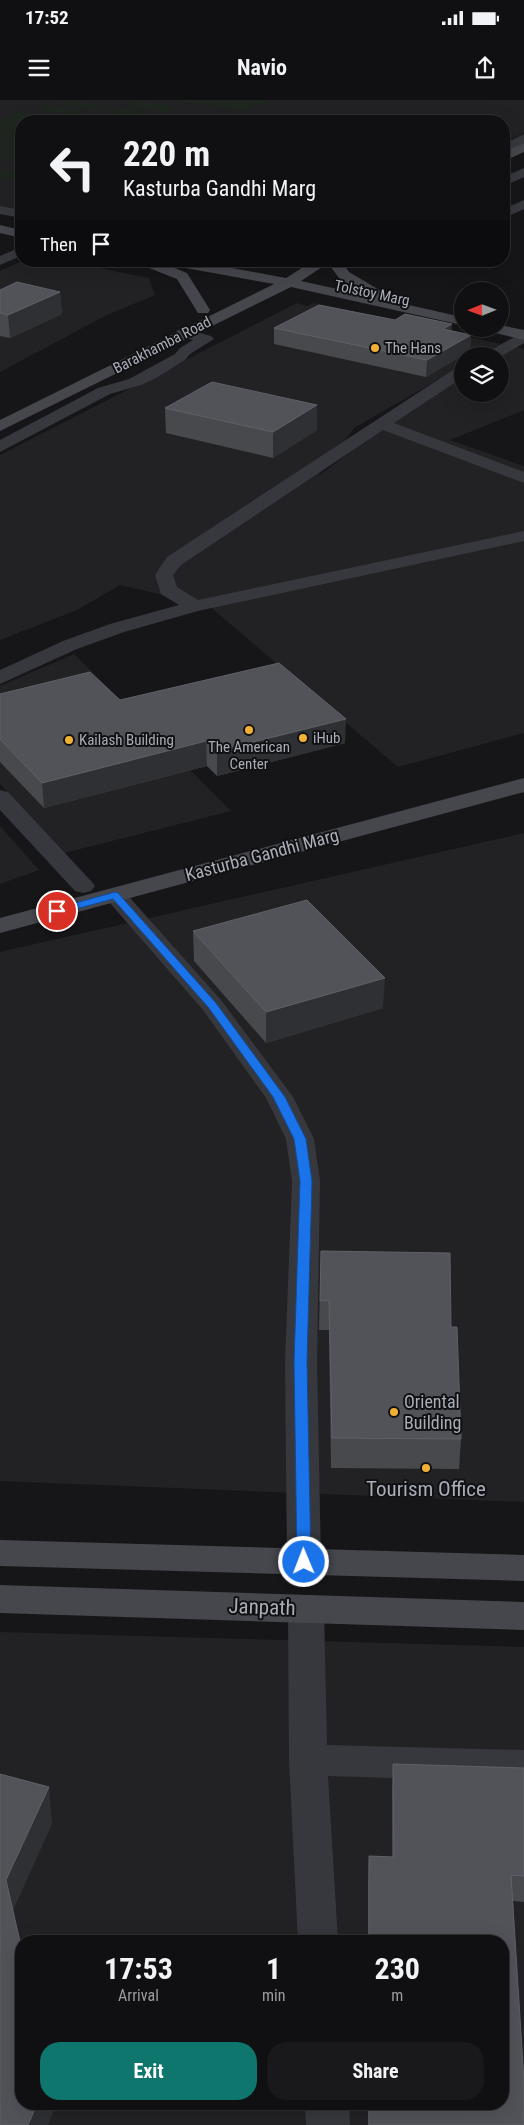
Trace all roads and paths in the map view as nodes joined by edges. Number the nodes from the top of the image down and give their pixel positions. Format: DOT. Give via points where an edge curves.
graph roads {
  1 [pos="524,138"];
  2 [pos="510,145"];
  3 [pos="524,147"];
  4 [pos="510,154"];
  5 [pos="524,163"];
  6 [pos="510,170"];
  7 [pos="524,172"];
  8 [pos="510,183"];
  9 [pos="524,204"];
  10 [pos="0,210"];
  11 [pos="510,211"];
  12 [pos="15,213"];
  13 [pos="0,221"];
  14 [pos="15,224"];
  15 [pos="0,230"];
  16 [pos="15,233"];
  17 [pos="0,239"];
  18 [pos="15,242"];
  19 [pos="15,254"];
  20 [pos="0,261"];
  21 [pos="159,267"];
  22 [pos="217,267"];
  23 [pos="244,267"];
  24 [pos="295,267"];
  25 [pos="314,267"];
  26 [pos="338,267"];
  27 [pos="282,275"];
  28 [pos="370,297"];
  29 [pos="241,305"];
  30 [pos="203,310"];
  31 [pos="454,311"];
  32 [pos="454,319"];
  33 [pos="509,323"];
  34 [pos="524,326"];
  35 [pos="509,332"];
  36 [pos="183,333"];
  37 [pos="524,336"];
  38 [pos="505,347"];
  39 [pos="454,376"];
  40 [pos="0,410"];
  41 [pos="384,425"];
  42 [pos="0,426"];
  43 [pos="0,447"];
  44 [pos="524,478"];
  45 [pos="524,536"];
  46 [pos="195,606"];
  47 [pos="0,678"];
  48 [pos="524,768"];
  49 [pos="524,785"];
  50 [pos="0,797"];
  51 [pos="83,886"];
  52 [pos="115,895"];
  53 [pos="0,908"];
  54 [pos="0,926"];
  55 [pos="0,1553"];
  56 [pos="304,1562"];
  57 [pos="524,1568"];
  58 [pos="0,1599"];
  59 [pos="306,1609"];
  60 [pos="524,1616"];
  61 [pos="308,1760"];
  62 [pos="524,1766"];
  63 [pos="318,1935"];
  64 [pos="327,2110"];
  65 [pos="328,2125"];
  1 -- 2 [label="street"];
  3 -- 4 [label="main road"];
  5 -- 6 [label="main road"];
  7 -- 8 [label="street"];
  9 -- 11 [label="street"];
  10 -- 12 [label="street"];
  13 -- 14 [label="main road"];
  15 -- 16 [label="main road"];
  17 -- 18 [label="street"];
  19 -- 20 [label="street"];
  21 -- 30 [label="main road" via="182,276"];
  22 -- 27 [label="main road"];
  23 -- 27 [label="main road"];
  24 -- 27 [label="main road, Barakhamba Road"];
  25 -- 27 [label="main road, Barakhamba Road"];
  26 -- 28 [label="main road"];
  27 -- 28 [label="main road, Tolstoy Marg"];
  27 -- 29 [label="main road, Barakhamba Road"];
  27 -- 30 [label="main road, Barakhamba Road"];
  28 -- 29 [label="main road" via="297,296"];
  28 -- 31 [label="main road, Tolstoy Marg"];
  28 -- 32 [label="main road, Tolstoy Marg"];
  29 -- 36 [label="main road, Barakhamba Road"];
  30 -- 40 [label="main road, Barakhamba Road"];
  33 -- 34 [label="main road"];
  35 -- 37 [label="main road"];
  36 -- 42 [label="main road, Barakhamba Road"];
  36 -- 43 [label="street" via="206,339 150,375 104,391"];
  37 -- 38 [label="street"];
  39 -- 41 [label="street"];
  41 -- 44 [label="street"];
  41 -- 46 [label="street" via="297,478 174,561 164,575 168,590"];
  45 -- 46 [label="street"];
  46 -- 47 [label="street" via="117,628"];
  48 -- 51 [label="main road, Kasturba Gandhi Marg"];
  49 -- 52 [label="main road, Kasturba Gandhi Marg"];
  50 -- 51 [label="street"];
  51 -- 53 [label="main road, Kasturba Gandhi Marg"];
  52 -- 54 [label="main road, Kasturba Gandhi Marg"];
  52 -- 56 [label="street" via="212,1005 279,1097 300,1139 306,1181 301,1362"];
  55 -- 56 [label="main road"];
  56 -- 57 [label="main road"];
  58 -- 59 [label="main road, Janpath"];
  59 -- 60 [label="main road, Janpath"];
  59 -- 61 [label="street"];
  61 -- 62 [label="street"];
  61 -- 63 [label="street"];
  64 -- 65 [label="street"];
}
